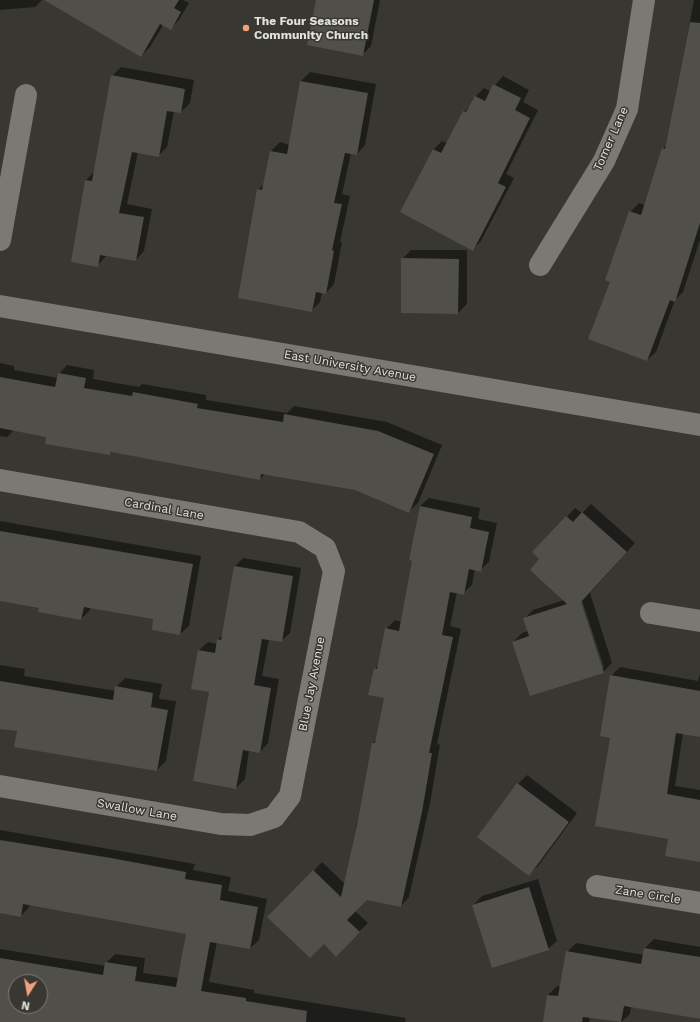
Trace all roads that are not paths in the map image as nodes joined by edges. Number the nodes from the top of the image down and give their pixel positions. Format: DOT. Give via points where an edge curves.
graph roads {
  1 [pos="644,0"];
  2 [pos="26,95"];
  3 [pos="0,240"];
  4 [pos="540,265"];
  5 [pos="0,306"];
  6 [pos="700,425"];
  7 [pos="0,480"];
  8 [pos="325,548"];
  9 [pos="651,613"];
  10 [pos="700,621"];
  11 [pos="0,786"];
  12 [pos="274,817"];
  13 [pos="597,886"];
  14 [pos="700,904"];
  1 -- 4 [label="street, Tomer Lane" via="627,109 604,161"];
  2 -- 3 [label="street"];
  5 -- 6 [label="street, East University Avenue"];
  7 -- 8 [label="street, Cardinal Lane" via="299,532"];
  8 -- 12 [label="street, Blue Jay Avenue" via="334,571 290,796"];
  9 -- 10 [label="street"];
  11 -- 12 [label="street, Swallow Lane" via="221,824 250,825"];
  13 -- 14 [label="street, Zane Circle"];
}
